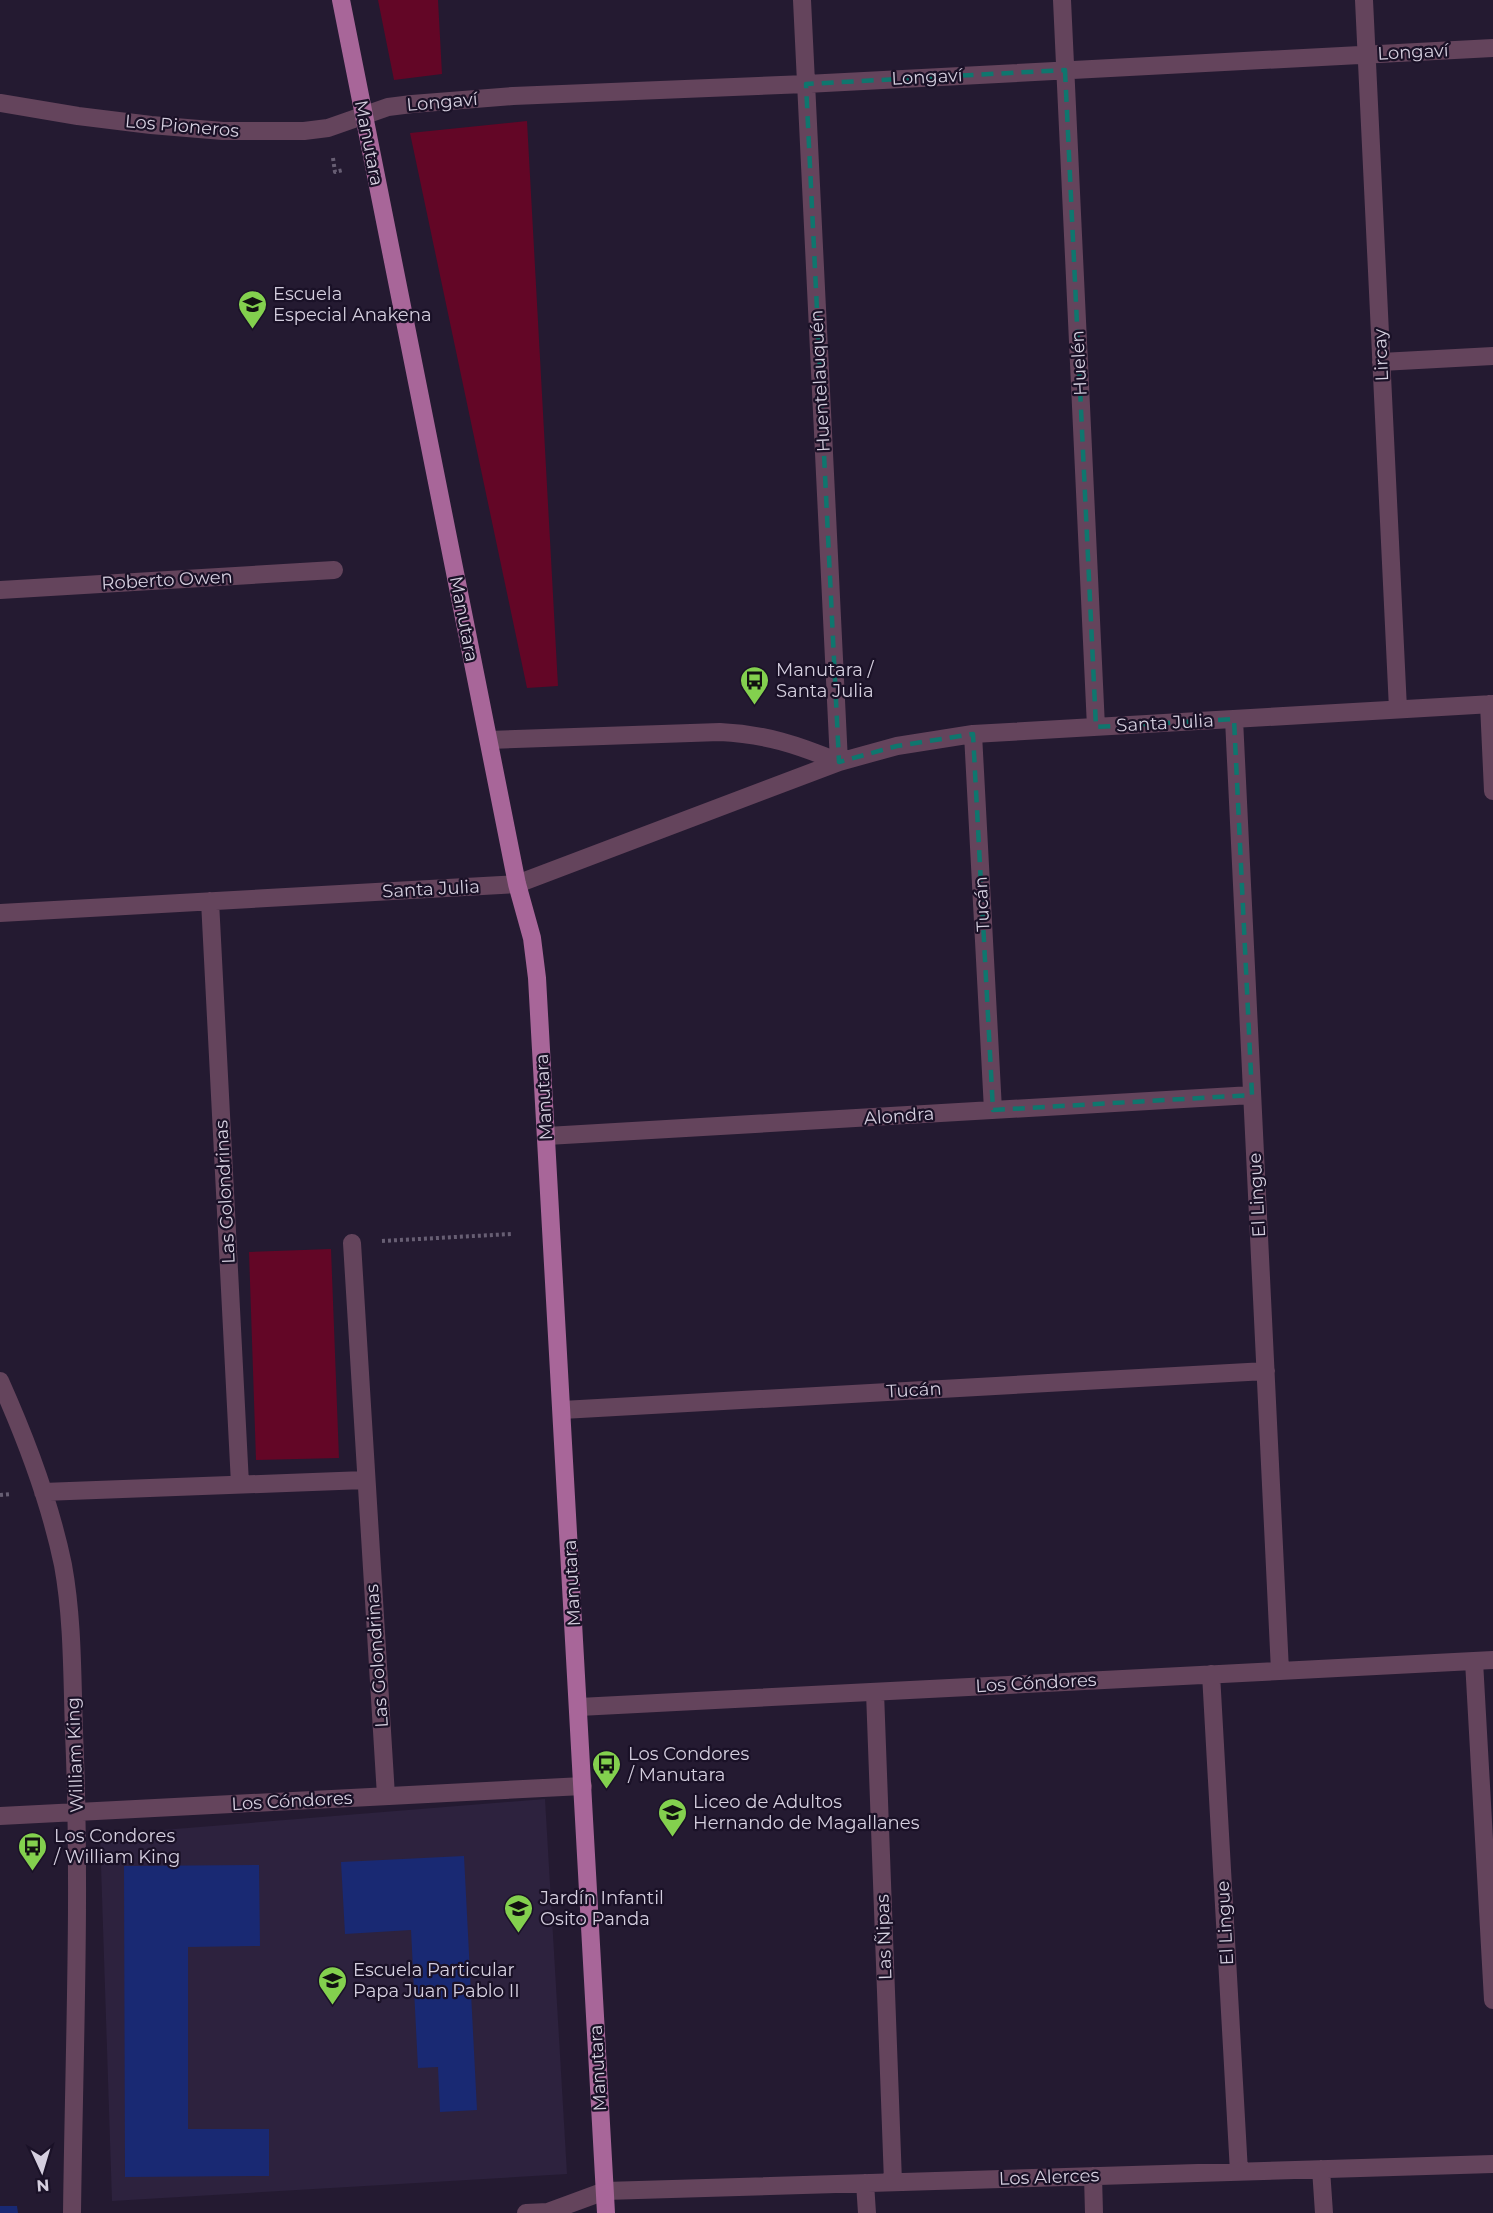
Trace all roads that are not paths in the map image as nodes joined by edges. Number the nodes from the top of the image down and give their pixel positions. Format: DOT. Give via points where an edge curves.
graph roads {
  1 [pos="341,0"];
  2 [pos="802,0"];
  3 [pos="1062,0"];
  4 [pos="1364,0"];
  5 [pos="1493,48"];
  6 [pos="1366,55"];
  7 [pos="1065,70"];
  8 [pos="806,84"];
  9 [pos="0,103"];
  10 [pos="363,115"];
  11 [pos="1493,356"];
  12 [pos="1381,362"];
  13 [pos="334,570"];
  14 [pos="0,590"];
  15 [pos="1491,704"];
  16 [pos="1398,709"];
  17 [pos="1234,719"];
  18 [pos="1096,727"];
  19 [pos="974,734"];
  20 [pos="489,740"];
  21 [pos="839,762"];
  22 [pos="1493,791"];
  23 [pos="517,884"];
  24 [pos="210,901"];
  25 [pos="0,913"];
  26 [pos="1252,1095"];
  27 [pos="993,1110"];
  28 [pos="547,1136"];
  29 [pos="352,1243"];
  30 [pos="1266,1371"];
  31 [pos="0,1381"];
  32 [pos="562,1410"];
  33 [pos="365,1480"];
  34 [pos="240,1484"];
  35 [pos="43,1492"];
  36 [pos="1493,1660"];
  37 [pos="1474,1661"];
  38 [pos="1280,1671"];
  39 [pos="1211,1674"];
  40 [pos="875,1692"];
  41 [pos="579,1707"];
  42 [pos="583,1786"];
  43 [pos="386,1796"];
  44 [pos="78,1813"];
  45 [pos="0,1816"];
  46 [pos="1493,2000"];
  47 [pos="1493,2164"];
  48 [pos="1321,2169"];
  49 [pos="1239,2172"];
  50 [pos="1093,2176"];
  51 [pos="893,2182"];
  52 [pos="865,2183"];
  53 [pos="605,2191"];
  54 [pos="72,2213"];
  55 [pos="526,2213"];
  56 [pos="606,2213"];
  57 [pos="867,2213"];
  58 [pos="1095,2213"];
  59 [pos="1324,2213"];
  1 -- 10 [label="main road, Manutara"];
  2 -- 8 [label="street, Huentelauquén"];
  3 -- 7 [label="street, Huelén"];
  4 -- 6 [label="street, Lircay"];
  5 -- 6 [label="street, Longaví"];
  6 -- 7 [label="street, Longaví"];
  6 -- 12 [label="street, Lircay"];
  7 -- 8 [label="street, Longaví"];
  7 -- 18 [label="street, Huelén"];
  8 -- 10 [label="street, Longaví" via="513,96 411,104"];
  8 -- 21 [label="street, Huentelauquén"];
  9 -- 10 [label="street, Los Pioneros" via="223,131 304,131 328,128"];
  10 -- 20 [label="main road, Manutara"];
  11 -- 12 [label="street"];
  12 -- 16 [label="street, Lircay"];
  13 -- 14 [label="street, Roberto Owen"];
  15 -- 16 [label="street, Santa Julia"];
  15 -- 22 [label="street"];
  16 -- 17 [label="street, Santa Julia"];
  17 -- 18 [label="street, Santa Julia"];
  17 -- 26 [label="street, El Lingue"];
  18 -- 19 [label="street, Santa Julia"];
  19 -- 21 [label="street, Santa Julia" via="897,746"];
  19 -- 27 [label="street, Tucán"];
  20 -- 21 [label="street" via="750,733 780,739"];
  20 -- 23 [label="main road, Manutara"];
  21 -- 23 [label="street, Santa Julia"];
  23 -- 24 [label="street, Santa Julia"];
  23 -- 28 [label="main road, Manutara" via="532,938 537,978"];
  24 -- 25 [label="street, Santa Julia"];
  24 -- 34 [label="street, Las Golondrinas"];
  26 -- 27 [label="street, Alondra"];
  26 -- 30 [label="street, El Lingue"];
  27 -- 28 [label="street, Alondra"];
  28 -- 32 [label="main road, Manutara"];
  29 -- 33 [label="street, Las Golondrinas"];
  30 -- 32 [label="street, Tucán"];
  30 -- 38 [label="street, El Lingue"];
  31 -- 35 [label="street, William King"];
  32 -- 41 [label="main road, Manutara"];
  33 -- 34 [label="street"];
  33 -- 43 [label="street, Las Golondrinas"];
  34 -- 35 [label="street"];
  35 -- 44 [label="street, William King" via="63,1566 68,1603"];
  36 -- 37 [label="street, Los Cóndores"];
  37 -- 38 [label="street, Los Cóndores"];
  37 -- 46 [label="street"];
  38 -- 39 [label="street, Los Cóndores"];
  39 -- 40 [label="street, Los Cóndores"];
  39 -- 49 [label="street, El Lingue"];
  40 -- 41 [label="street, Los Cóndores"];
  40 -- 51 [label="street, Las Ñipas"];
  41 -- 42 [label="main road, Manutara"];
  42 -- 43 [label="street, Los Cóndores"];
  42 -- 53 [label="main road, Manutara"];
  43 -- 44 [label="street, Los Cóndores"];
  44 -- 45 [label="street, Los Cóndores"];
  44 -- 54 [label="street, William King"];
  47 -- 48 [label="street, Los Alerces"];
  48 -- 49 [label="street, Los Alerces"];
  48 -- 59 [label="street"];
  49 -- 50 [label="street, Los Alerces"];
  50 -- 51 [label="street, Los Alerces"];
  50 -- 58 [label="street"];
  51 -- 52 [label="street, Los Alerces"];
  52 -- 53 [label="street, Los Alerces"];
  52 -- 57 [label="street"];
  53 -- 55 [label="street, Los Alerces" via="548,2212"];
  53 -- 56 [label="main road, Manutara"];
}
